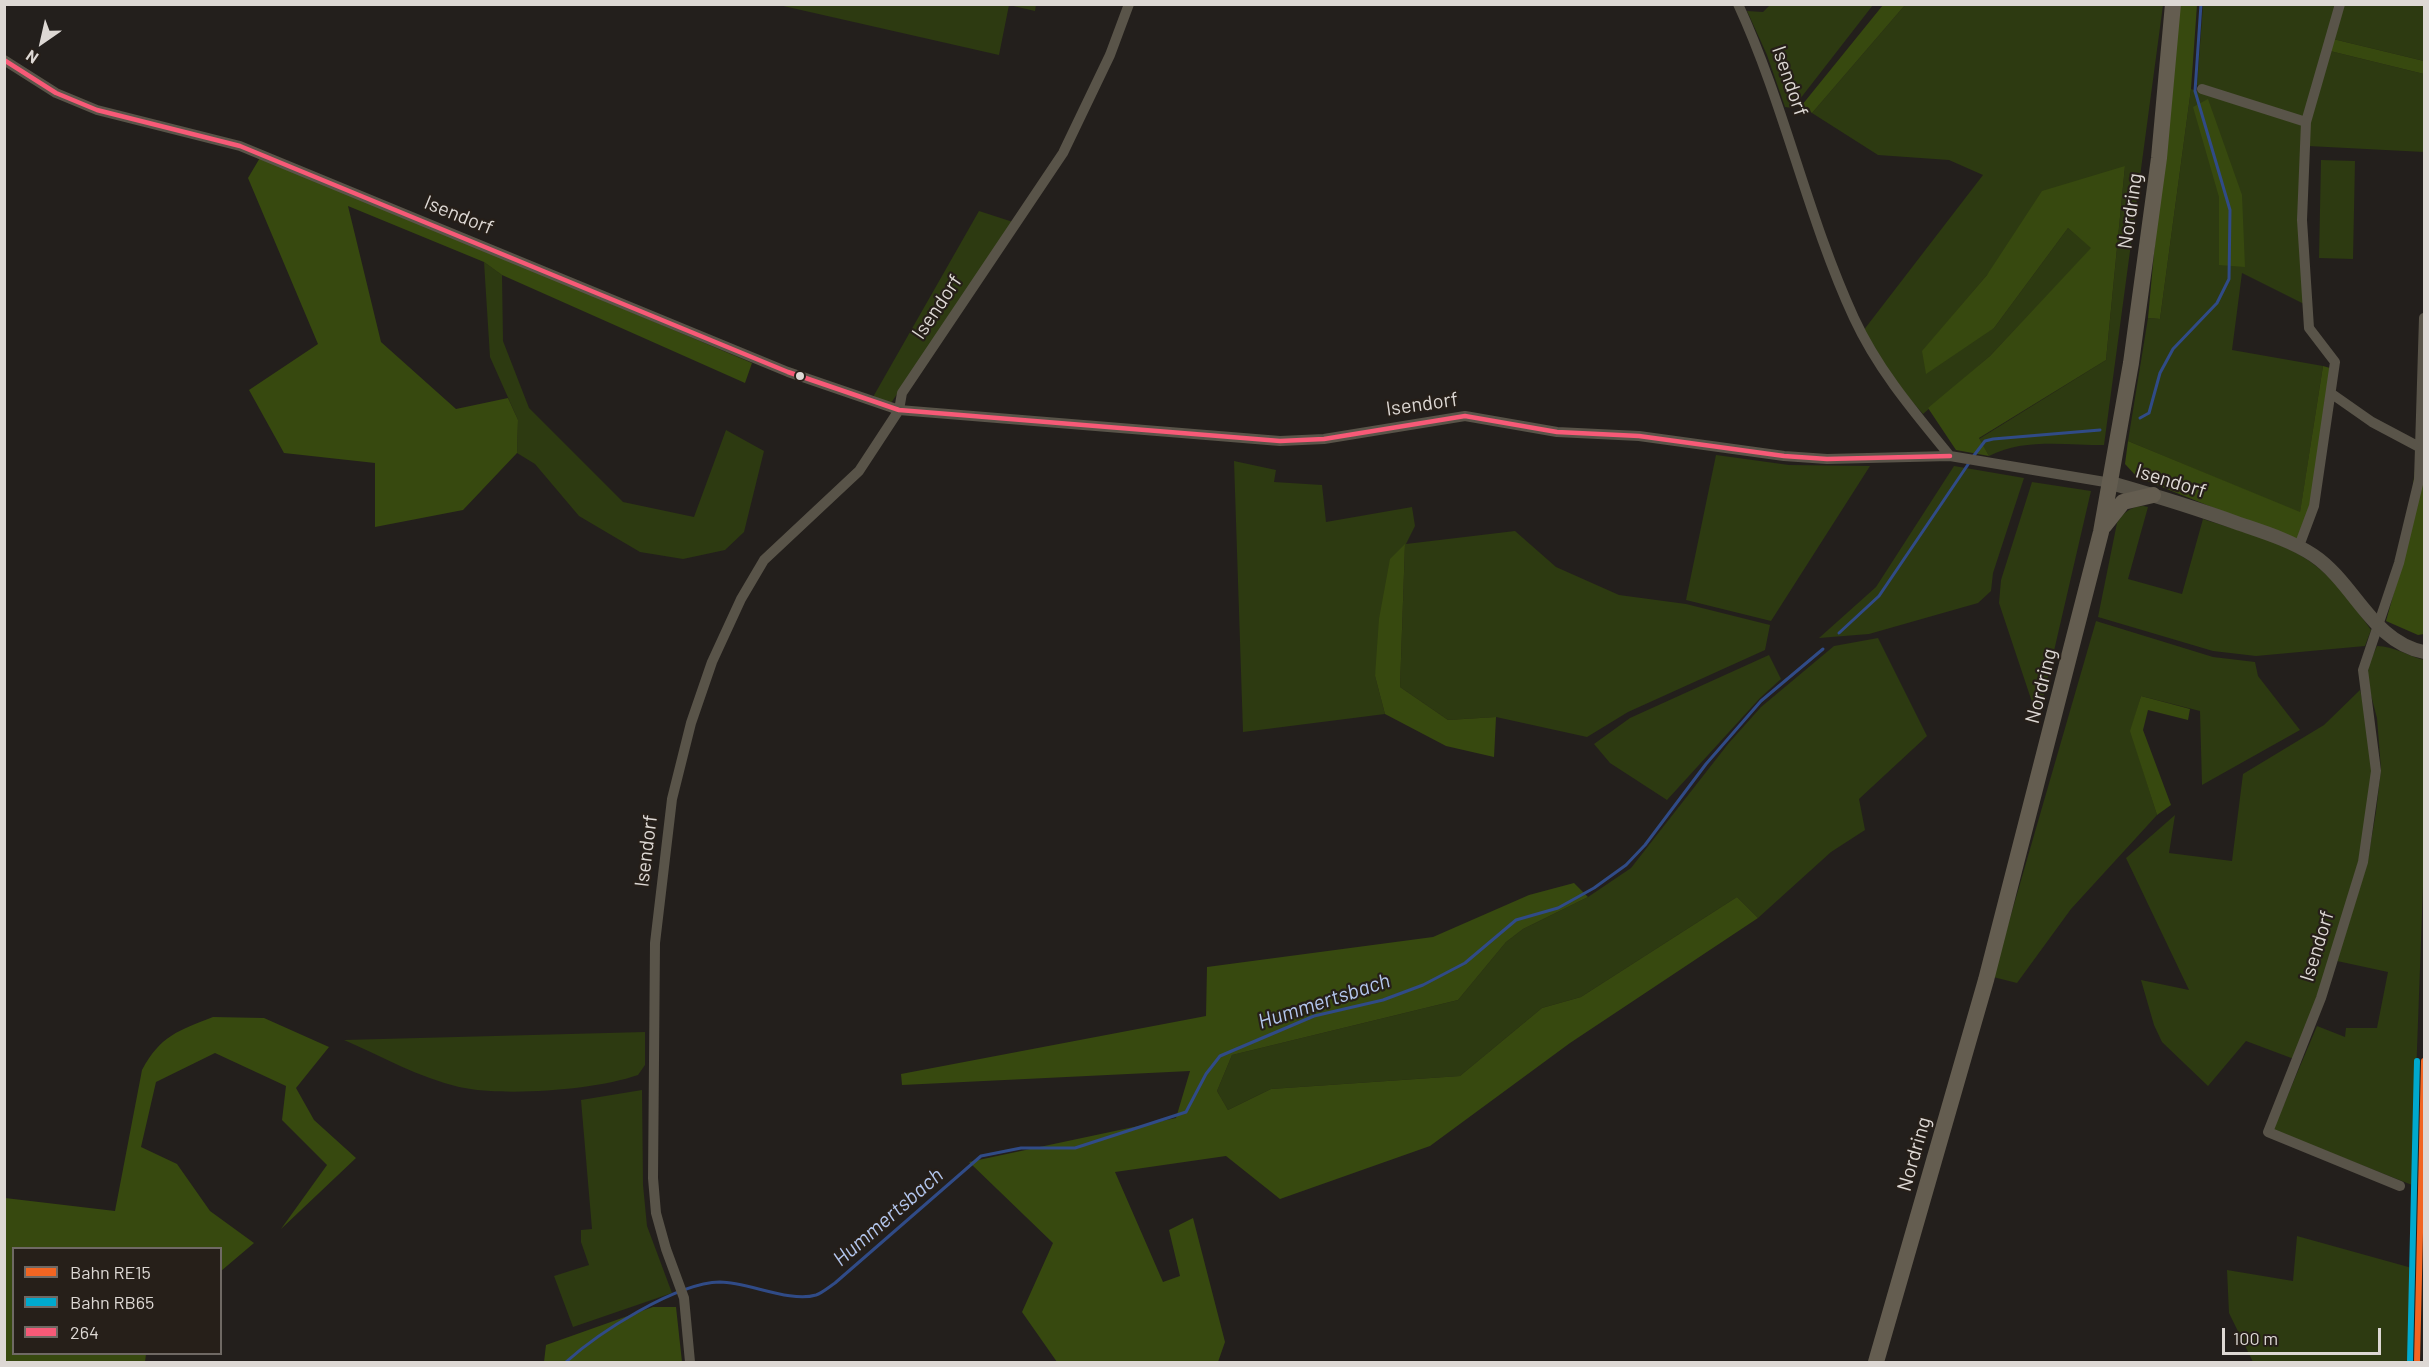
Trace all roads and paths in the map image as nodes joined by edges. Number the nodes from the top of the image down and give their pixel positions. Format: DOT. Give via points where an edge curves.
graph roads {
  1 [pos="1129,4"];
  2 [pos="1738,4"];
  3 [pos="2174,4"];
  4 [pos="2340,4"];
  5 [pos="4,60"];
  6 [pos="2202,89"];
  7 [pos="2306,122"];
  8 [pos="2424,318"];
  9 [pos="2332,394"];
  10 [pos="898,410"];
  11 [pos="2421,448"];
  12 [pos="1956,457"];
  13 [pos="2111,483"];
  14 [pos="2153,495"];
  15 [pos="2101,532"];
  16 [pos="2299,546"];
  17 [pos="2379,626"];
  18 [pos="2422,651"];
  19 [pos="2400,1186"];
  20 [pos="690,1362"];
  21 [pos="1876,1362"];
  1 -- 10 [label="street, Isendorf" via="1110,55 1063,153 902,393"];
  2 -- 12 [label="street, Isendorf" via="1761,54 1811,212 1854,319 1890,383"];
  3 -- 13 [label="main road, Nordring" via="2158,158"];
  4 -- 7 [label="street"];
  5 -- 10 [label="street, Isendorf" via="56,93 97,110 240,146 788,372"];
  6 -- 7 [label="street"];
  7 -- 9 [label="street" via="2302,220 2309,328 2335,362"];
  8 -- 11 [label="street"];
  9 -- 11 [label="street" via="2372,422"];
  9 -- 16 [label="street" via="2314,506"];
  10 -- 12 [label="street, Isendorf" via="1280,441 1324,439 1465,416 1557,432 1639,436 1784,456"];
  10 -- 20 [label="street, Isendorf" via="860,471 764,560 741,599 712,662 672,799 655,943 653,1178 656,1213 684,1298"];
  11 -- 17 [label="street" via="2419,480"];
  12 -- 13 [label="street, Isendorf"];
  13 -- 14 [label="street, Isendorf"];
  13 -- 15 [label="main road, Nordring"];
  14 -- 15 [label="main road" via="2122,502"];
  14 -- 16 [label="street, Isendorf"];
  15 -- 21 [label="main road, Nordring" via="1986,980"];
  16 -- 17 [label="street, Isendorf" via="2335,573"];
  17 -- 18 [label="street, Isendorf" via="2391,639"];
  17 -- 19 [label="street, Isendorf" via="2363,670 2376,771 2363,862 2321,998 2268,1132"];
}
